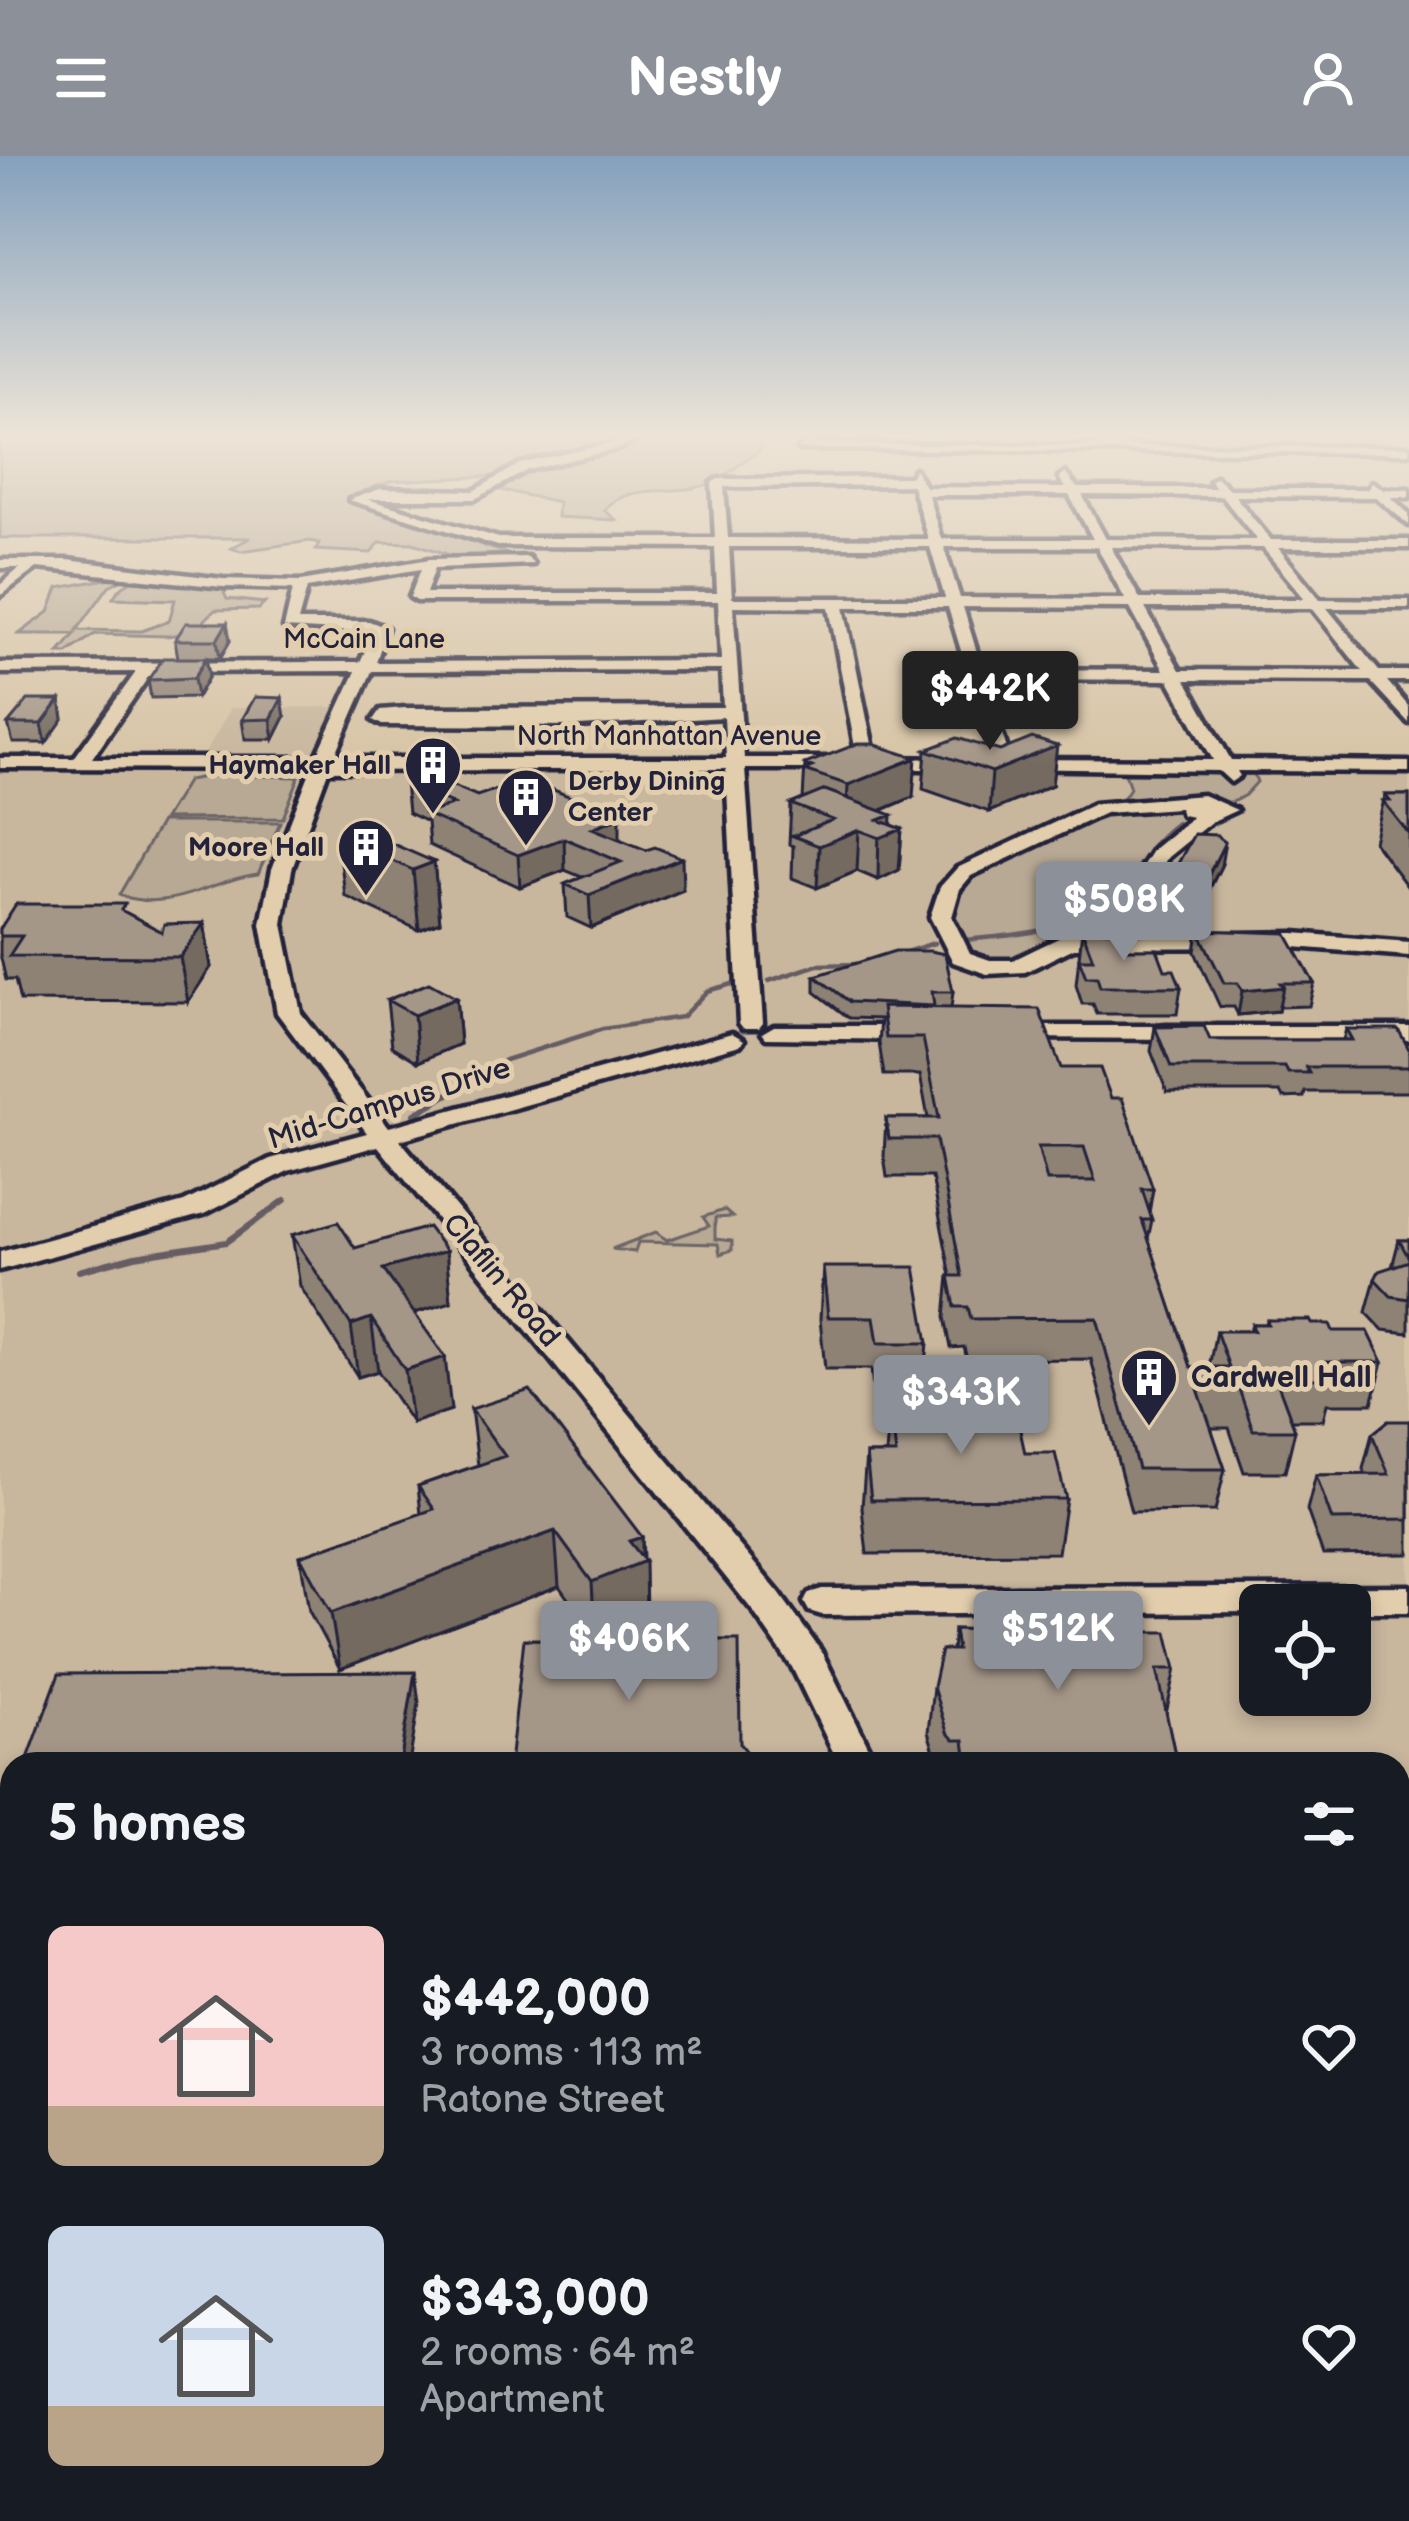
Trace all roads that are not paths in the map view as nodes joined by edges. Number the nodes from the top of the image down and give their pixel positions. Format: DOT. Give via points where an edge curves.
graph roads {
  1 [pos="632,543"];
  2 [pos="722,543"];
  3 [pos="936,543"];
  4 [pos="1101,543"];
  5 [pos="1162,543"];
  6 [pos="1267,544"];
  7 [pos="1409,544"];
  8 [pos="430,563"];
  9 [pos="0,564"];
  10 [pos="34,564"];
  11 [pos="301,586"];
  12 [pos="0,592"];
  13 [pos="836,602"];
  14 [pos="954,602"];
  15 [pos="1134,603"];
  16 [pos="726,604"];
  17 [pos="1316,604"];
  18 [pos="1409,604"];
  19 [pos="460,615"];
  20 [pos="729,665"];
  21 [pos="367,666"];
  22 [pos="148,667"];
  23 [pos="0,668"];
  24 [pos="975,674"];
  25 [pos="1174,675"];
  26 [pos="1375,676"];
  27 [pos="1409,676"];
  28 [pos="665,712"];
  29 [pos="731,712"];
  30 [pos="1409,718"];
  31 [pos="80,762"];
  32 [pos="324,762"];
  33 [pos="734,762"];
  34 [pos="0,763"];
  35 [pos="867,763"];
  36 [pos="1002,764"];
  37 [pos="1225,766"];
  38 [pos="1409,767"];
  39 [pos="1202,807"];
  40 [pos="1068,943"];
  41 [pos="1409,949"];
  42 [pos="752,1032"];
  43 [pos="943,1033"];
  44 [pos="985,1033"];
  45 [pos="1409,1033"];
  46 [pos="382,1135"];
  47 [pos="0,1261"];
  48 [pos="1409,1599"];
  49 [pos="822,1602"];
  50 [pos="852,1752"];
  1 -- 8 [label="street" via="527,561"];
  2 -- 16 [label="street"];
  3 -- 14 [label="street"];
  4 -- 15 [label="street"];
  5 -- 6 [label="street"];
  6 -- 7 [label="street"];
  6 -- 17 [label="street"];
  8 -- 11 [label="street"];
  8 -- 16 [label="street" via="417,597"];
  9 -- 10 [label="street"];
  10 -- 11 [label="street"];
  10 -- 12 [label="street"];
  11 -- 21 [label="street" via="286,623 382,632"];
  13 -- 14 [label="street"];
  13 -- 16 [label="street"];
  13 -- 35 [label="street"];
  14 -- 15 [label="street"];
  14 -- 24 [label="street"];
  15 -- 17 [label="street"];
  15 -- 25 [label="street"];
  16 -- 19 [label="street"];
  16 -- 20 [label="street"];
  17 -- 18 [label="street"];
  17 -- 26 [label="street"];
  20 -- 21 [label="street, McCain Lane"];
  20 -- 29 [label="street"];
  21 -- 22 [label="street, McCain Lane"];
  21 -- 32 [label="street, Claflin Road"];
  22 -- 23 [label="street, McCain Lane"];
  22 -- 31 [label="street"];
  24 -- 25 [label="street"];
  24 -- 36 [label="street"];
  25 -- 26 [label="street"];
  25 -- 37 [label="street"];
  26 -- 27 [label="street"];
  26 -- 30 [label="street"];
  28 -- 28 [label="street" via="393,713 382,719 579,721"];
  28 -- 29 [label="street"];
  29 -- 33 [label="street"];
  31 -- 32 [label="street, North Manhattan Avenue"];
  31 -- 34 [label="street, North Manhattan Avenue"];
  32 -- 33 [label="street, North Manhattan Avenue"];
  32 -- 46 [label="street, Claflin Road" via="282,869 272,924 289,1013"];
  33 -- 35 [label="street, North Manhattan Avenue"];
  33 -- 42 [label="street"];
  35 -- 36 [label="street, North Manhattan Avenue"];
  36 -- 37 [label="street, North Manhattan Avenue"];
  37 -- 38 [label="street, North Manhattan Avenue"];
  37 -- 39 [label="street" via="1234,782"];
  39 -- 40 [label="street" via="1160,853 1125,910"];
  39 -- 40 [label="street" via="1101,808 964,872 950,887 941,917 962,957 1017,967"];
  40 -- 41 [label="street" via="1294,940"];
  42 -- 43 [label="street, Mid-Campus Drive"];
  42 -- 46 [label="street, Mid-Campus Drive"];
  44 -- 45 [label="street"];
  46 -- 47 [label="street, Mid-Campus Drive" via="278,1165 194,1208"];
  46 -- 50 [label="street, Claflin Road" via="766,1602 808,1661"];
  48 -- 49 [label="street"];
}
